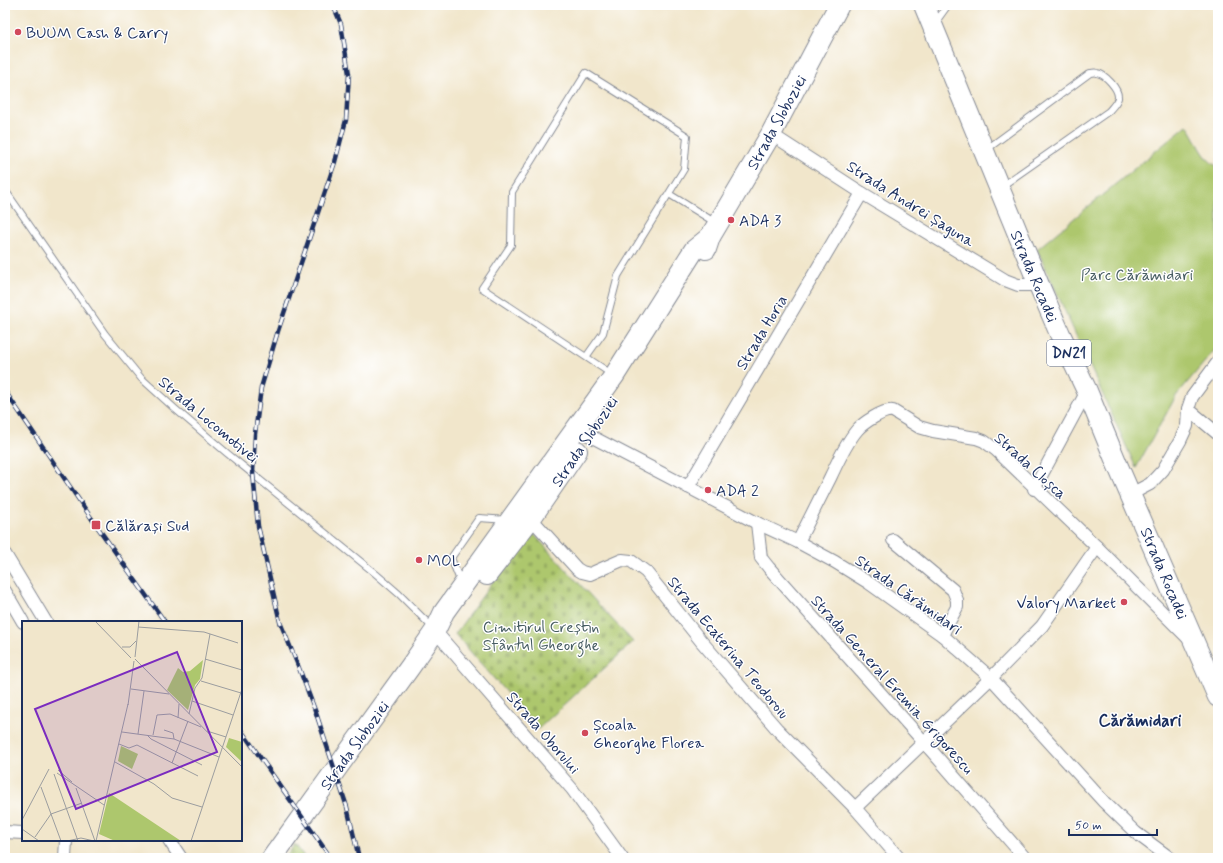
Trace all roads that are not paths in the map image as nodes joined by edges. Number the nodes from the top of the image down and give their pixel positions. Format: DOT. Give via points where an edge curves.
graph roads {
  1 [pos="839,5"];
  2 [pos="924,5"];
  3 [pos="948,5"];
  4 [pos="933,26"];
  5 [pos="771,134"];
  6 [pos="984,151"];
  7 [pos="999,188"];
  8 [pos="5,190"];
  9 [pos="862,193"];
  10 [pos="669,194"];
  11 [pos="714,230"];
  12 [pos="1039,285"];
  13 [pos="586,357"];
  14 [pos="1218,362"];
  15 [pos="614,376"];
  16 [pos="1087,391"];
  17 [pos="1188,409"];
  18 [pos="582,432"];
  19 [pos="1218,434"];
  20 [pos="688,487"];
  21 [pos="1034,489"];
  22 [pos="1131,494"];
  23 [pos="520,516"];
  24 [pos="757,523"];
  25 [pos="894,540"];
  26 [pos="798,542"];
  27 [pos="1096,547"];
  28 [pos="5,554"];
  29 [pos="463,586"];
  30 [pos="5,591"];
  31 [pos="22,621"];
  32 [pos="45,621"];
  33 [pos="436,631"];
  34 [pos="942,635"];
  35 [pos="1196,646"];
  36 [pos="1213,676"];
  37 [pos="992,678"];
  38 [pos="1218,697"];
  39 [pos="923,741"];
  40 [pos="855,808"];
  41 [pos="5,832"];
  42 [pos="22,832"];
  43 [pos="66,841"];
  44 [pos="169,841"];
  45 [pos="65,858"];
  46 [pos="181,858"];
  47 [pos="272,858"];
  48 [pos="622,858"];
  49 [pos="899,858"];
  50 [pos="1024,858"];
  51 [pos="1170,858"];
  1 -- 5 [label="main road, Strada Sloboziei"];
  2 -- 4 [label="main road, Strada Rocadei / DN21"];
  3 -- 4 [label="lane"];
  4 -- 6 [label="main road, Strada Rocadei / DN21"];
  5 -- 9 [label="street, Strada Andrei Șaguna"];
  5 -- 11 [label="main road, Strada Sloboziei"];
  6 -- 7 [label="main road, Strada Rocadei / DN21"];
  6 -- 7 [label="lane" via="1090,73 1104,76 1117,91 1118,97 1109,111"];
  7 -- 12 [label="main road, Strada Rocadei / DN21"];
  8 -- 33 [label="lane, Strada Locomotivei" via="105,334 141,378 228,454 382,579"];
  9 -- 12 [label="street, Strada Andrei Șaguna" via="1005,280 1018,285"];
  9 -- 20 [label="street, Strada Horia"];
  10 -- 11 [label="lane"];
  10 -- 13 [label="lane" via="618,276 603,333"];
  10 -- 13 [label="lane" via="684,169 687,136 586,73 512,192 511,244 482,288"];
  11 -- 15 [label="main road, Strada Sloboziei" via="694,250"];
  11 -- 18 [label="main road, Strada Sloboziei" via="704,257 650,346"];
  12 -- 16 [label="main road, Strada Rocadei / DN21"];
  13 -- 15 [label="lane"];
  14 -- 17 [label="street" via="1192,398"];
  15 -- 18 [label="main road, Strada Sloboziei"];
  16 -- 21 [label="street"];
  16 -- 22 [label="main road, Strada Rocadei / DN21"];
  17 -- 19 [label="street"];
  17 -- 22 [label="street" via="1186,426 1180,441 1163,470 1150,484"];
  18 -- 20 [label="street, Strada Cărămidari"];
  18 -- 23 [label="main road, Strada Sloboziei"];
  20 -- 24 [label="street, Strada Cărămidari"];
  21 -- 26 [label="street, Strada Cloșca" via="984,441 919,427 894,411 885,411 857,429"];
  21 -- 27 [label="street, Strada Cloșca"];
  22 -- 35 [label="main road, Strada Rocadei / DN21"];
  23 -- 29 [label="main road, Strada Sloboziei"];
  23 -- 29 [label="lane" via="479,518 451,558"];
  23 -- 33 [label="main road, Strada Sloboziei" via="454,618"];
  23 -- 40 [label="street, Strada Ecaterina Teodoroiu" via="582,572 590,574 622,560 631,561 646,572 777,729"];
  24 -- 26 [label="street, Strada Cărămidari"];
  24 -- 39 [label="street, Strada General Eremia Grigorescu" via="761,558"];
  25 -- 34 [label="street" via="953,590 957,607"];
  26 -- 34 [label="street, Strada Cărămidari" via="869,583"];
  27 -- 35 [label="street, Strada Cloșca"];
  27 -- 37 [label="street" via="1042,626"];
  28 -- 32 [label="street"];
  29 -- 33 [label="main road, Strada Sloboziei" via="444,612"];
  30 -- 31 [label="street"];
  33 -- 47 [label="main road, Strada Sloboziei"];
  33 -- 48 [label="street, Strada Oborului" via="572,789"];
  34 -- 37 [label="street, Strada Cărămidari"];
  35 -- 36 [label="main road, Strada Rocadei / DN21"];
  36 -- 38 [label="main road, Strada Rocadei / DN21"];
  37 -- 39 [label="street"];
  37 -- 51 [label="street, Strada Cărămidari" via="1104,802 1136,833"];
  39 -- 40 [label="street"];
  39 -- 50 [label="street, Strada General Eremia Grigorescu"];
  40 -- 49 [label="street, Strada Ecaterina Teodoroiu"];
  41 -- 42 [label="street"];
  43 -- 45 [label="street"];
  44 -- 46 [label="street"];
}
